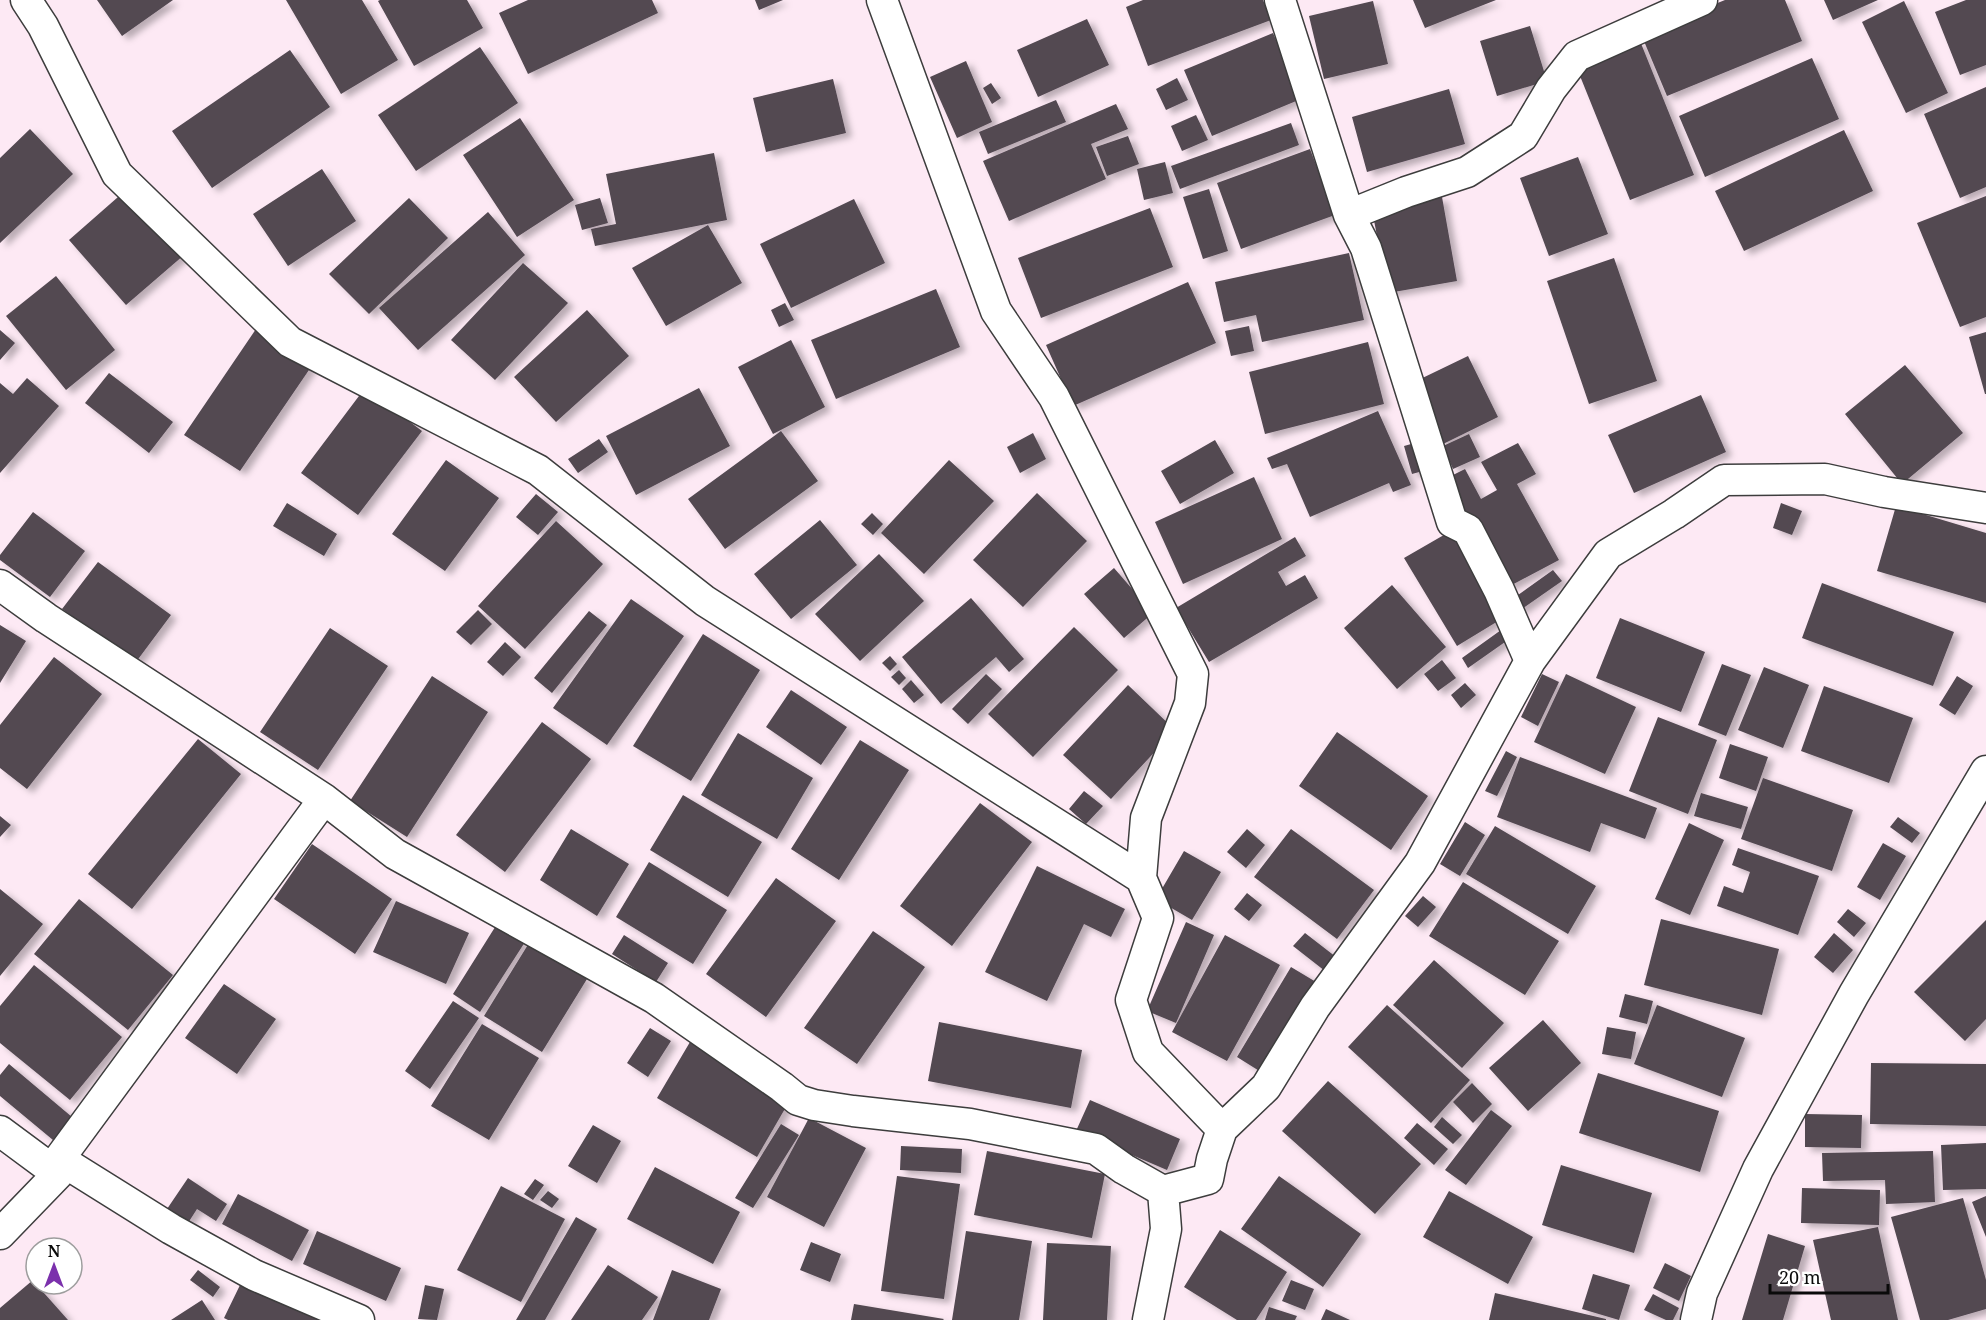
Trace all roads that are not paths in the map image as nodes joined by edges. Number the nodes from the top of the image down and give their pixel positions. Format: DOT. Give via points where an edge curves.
graph roads {
  1 [pos="26,0"];
  2 [pos="882,0"];
  3 [pos="1280,0"];
  4 [pos="1702,0"];
  5 [pos="1349,216"];
  6 [pos="1986,508"];
  7 [pos="0,585"];
  8 [pos="1530,661"];
  9 [pos="1986,771"];
  10 [pos="324,799"];
  11 [pos="1141,878"];
  12 [pos="1222,1129"];
  13 [pos="0,1131"];
  14 [pos="58,1166"];
  15 [pos="1208,1179"];
  16 [pos="1163,1191"];
  17 [pos="1166,1229"];
  18 [pos="0,1234"];
  19 [pos="359,1320"];
  20 [pos="1148,1320"];
  21 [pos="1696,1320"];
  1 -- 11 [label="street" via="43,26 117,174 290,342 538,470 705,601"];
  2 -- 11 [label="street" via="996,311 1054,397 1194,674 1190,703 1146,818"];
  3 -- 5 [label="street"];
  4 -- 5 [label="street" via="1578,56 1551,89 1523,136 1467,172"];
  5 -- 8 [label="street" via="1366,248 1452,522 1468,530"];
  6 -- 8 [label="street" via="1825,478 1724,480 1608,554"];
  7 -- 10 [label="street"];
  8 -- 12 [label="street" via="1420,863 1315,1007 1266,1087"];
  9 -- 21 [label="street" via="1854,994 1758,1169 1702,1293"];
  10 -- 14 [label="street"];
  10 -- 16 [label="street" via="395,854 654,998 798,1100 970,1125 1096,1149"];
  11 -- 12 [label="street" via="1158,918 1131,1000 1148,1052"];
  12 -- 15 [label="street"];
  13 -- 14 [label="street"];
  14 -- 18 [label="street"];
  14 -- 19 [label="street" via="254,1275"];
  15 -- 16 [label="street"];
  15 -- 17 [label="street"];
  16 -- 17 [label="street"];
  17 -- 20 [label="street"];
}
